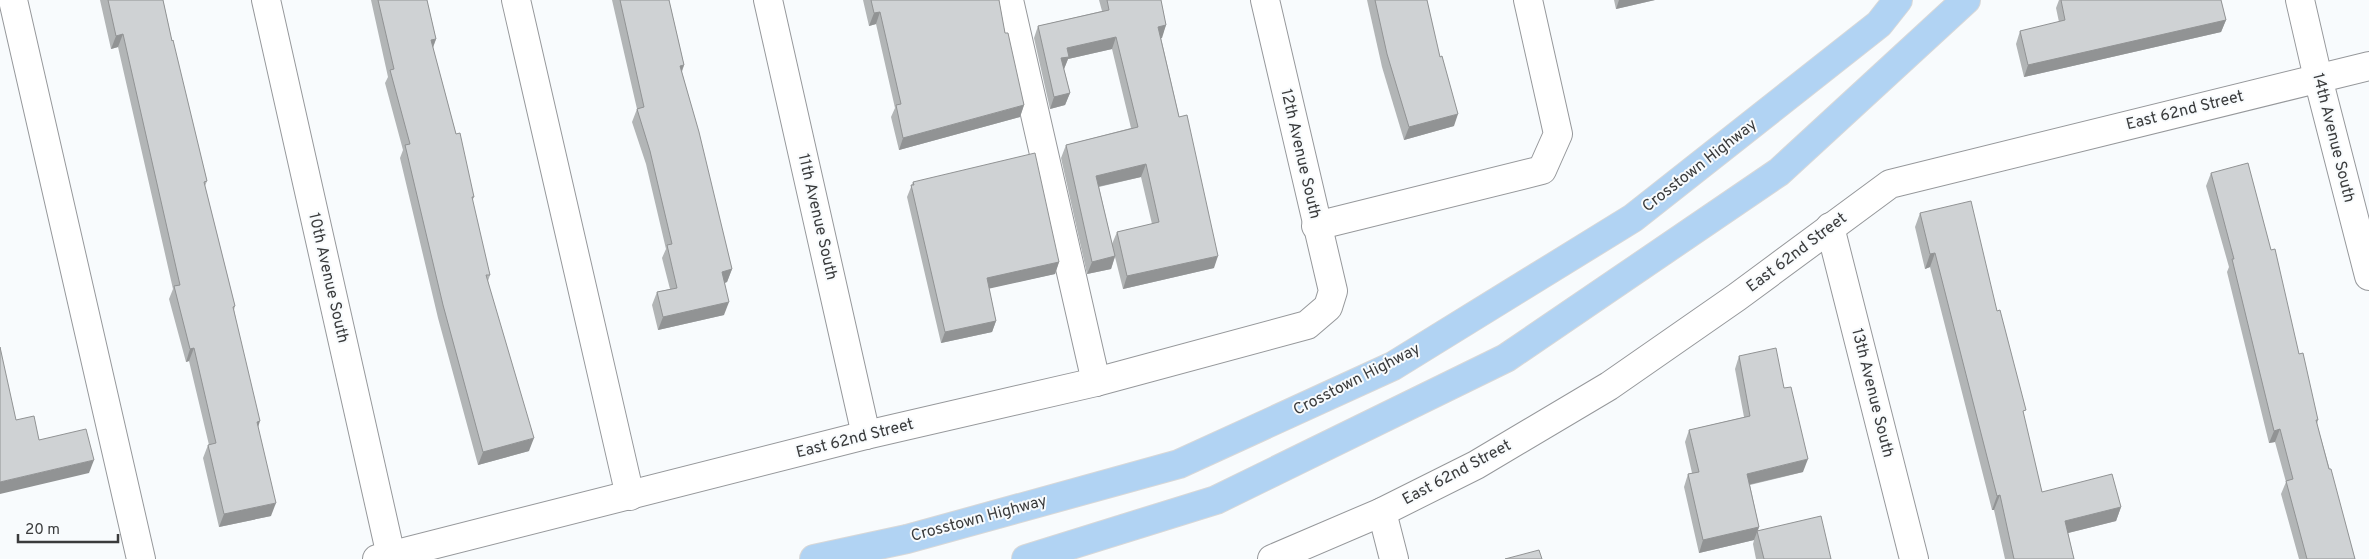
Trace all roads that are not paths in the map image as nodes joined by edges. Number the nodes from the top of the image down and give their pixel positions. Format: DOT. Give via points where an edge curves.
graph roads {
  1 [pos="13,0"];
  2 [pos="266,0"];
  3 [pos="516,0"];
  4 [pos="768,0"];
  5 [pos="1009,0"];
  6 [pos="1265,0"];
  7 [pos="1528,0"];
  8 [pos="1898,0"];
  9 [pos="1966,0"];
  10 [pos="2300,0"];
  11 [pos="2369,66"];
  12 [pos="2318,78"];
  13 [pos="1316,226"];
  14 [pos="1830,227"];
  15 [pos="2369,276"];
  16 [pos="1328,307"];
  17 [pos="1096,382"];
  18 [pos="866,435"];
  19 [pos="630,496"];
  20 [pos="1382,512"];
  21 [pos="384,557"];
  22 [pos="141,559"];
  23 [pos="814,559"];
  24 [pos="1026,559"];
  25 [pos="1272,559"];
  26 [pos="1394,559"];
  27 [pos="1914,559"];
  1 -- 22 [label="street"];
  2 -- 21 [label="street, 10th Avenue South"];
  3 -- 19 [label="street"];
  4 -- 18 [label="street, 11th Avenue South"];
  5 -- 17 [label="street"];
  6 -- 13 [label="street, 12th Avenue South"];
  7 -- 13 [label="street" via="1558,134 1542,170"];
  8 -- 23 [label="highway, Crosstown Highway" via="1879,24 1633,218 1393,366 1179,464 907,539"];
  9 -- 24 [label="highway" via="1779,172 1506,358 1216,500"];
  10 -- 12 [label="street, 14th Avenue South"];
  11 -- 12 [label="street, East 62nd Street"];
  12 -- 14 [label="street, East 62nd Street" via="1890,184"];
  12 -- 15 [label="street, 14th Avenue South"];
  13 -- 16 [label="street, 12th Avenue South" via="1333,291"];
  14 -- 20 [label="street, East 62nd Street" via="1737,297 1609,386 1476,465"];
  14 -- 27 [label="street, 13th Avenue South"];
  16 -- 17 [label="street, East 62nd Street" via="1307,325"];
  17 -- 18 [label="street, East 62nd Street"];
  18 -- 19 [label="street, East 62nd Street"];
  19 -- 21 [label="street, East 62nd Street"];
  20 -- 25 [label="street, East 62nd Street"];
  20 -- 26 [label="street"];
}
